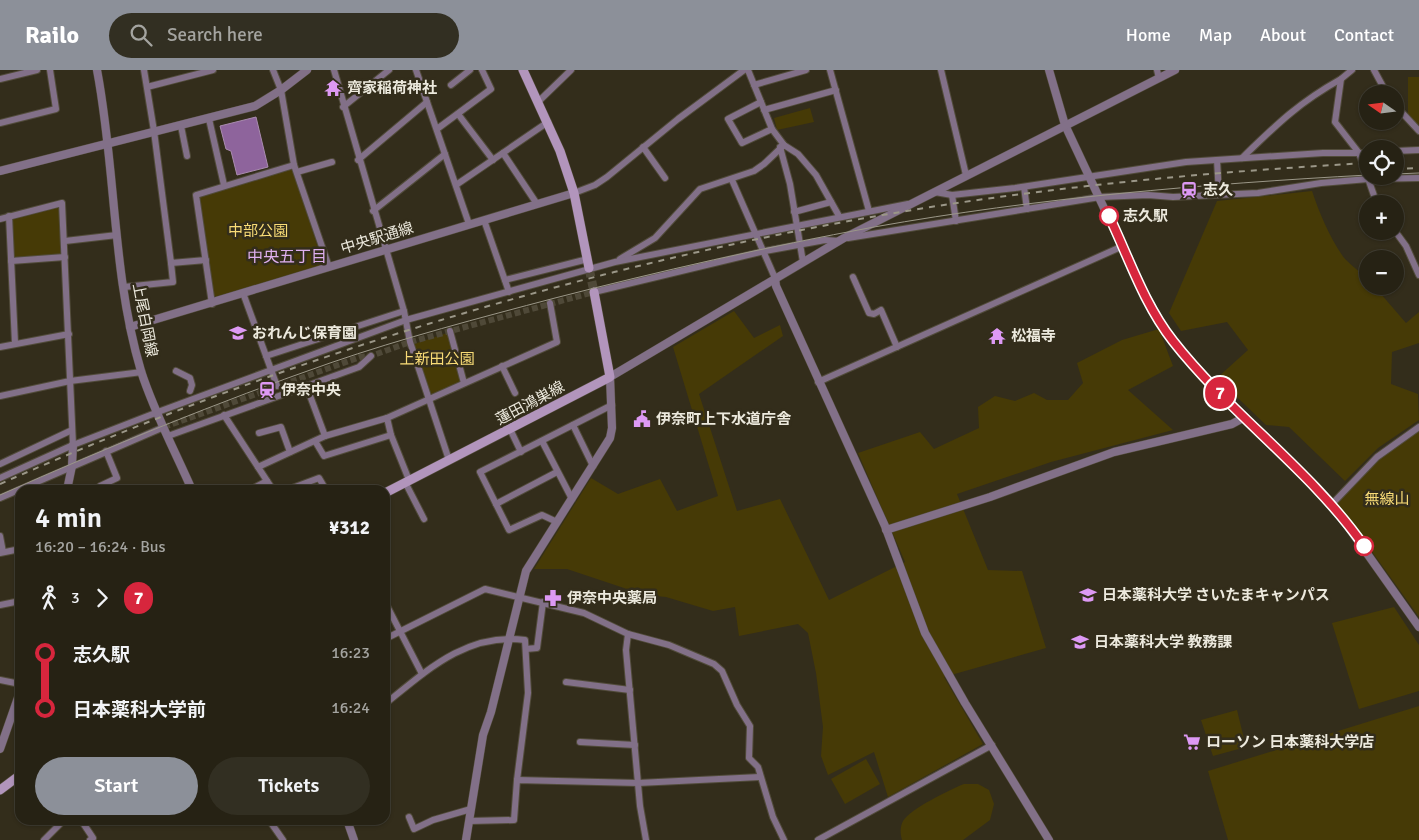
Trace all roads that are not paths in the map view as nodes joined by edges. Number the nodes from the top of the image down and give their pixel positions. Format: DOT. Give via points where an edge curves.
graph roads {
  1 [pos="37,70"];
  2 [pos="50,70"];
  3 [pos="97,70"];
  4 [pos="144,70"];
  5 [pos="213,70"];
  6 [pos="273,70"];
  7 [pos="307,70"];
  8 [pos="334,70"];
  9 [pos="389,70"];
  10 [pos="416,70"];
  11 [pos="470,70"];
  12 [pos="482,70"];
  13 [pos="524,70"];
  14 [pos="571,70"];
  15 [pos="746,70"];
  16 [pos="806,70"];
  17 [pos="830,70"];
  18 [pos="941,70"];
  19 [pos="1049,70"];
  20 [pos="1174,70"];
  21 [pos="1352,70"];
  22 [pos="1374,70"];
  23 [pos="1158,74"];
  24 [pos="0,79"];
  25 [pos="1341,79"];
  26 [pos="451,85"];
  27 [pos="754,85"];
  28 [pos="1382,85"];
  29 [pos="147,87"];
  30 [pos="281,90"];
  31 [pos="836,90"];
  32 [pos="539,101"];
  33 [pos="427,102"];
  34 [pos="761,102"];
  35 [pos="343,107"];
  36 [pos="764,110"];
  37 [pos="458,114"];
  38 [pos="1404,114"];
  39 [pos="209,118"];
  40 [pos="548,122"];
  41 [pos="0,123"];
  42 [pos="1066,125"];
  43 [pos="181,126"];
  44 [pos="772,129"];
  45 [pos="437,130"];
  46 [pos="154,131"];
  47 [pos="1419,131"];
  48 [pos="107,145"];
  49 [pos="782,147"];
  50 [pos="644,148"];
  51 [pos="1419,150"];
  52 [pos="1404,151"];
  53 [pos="503,153"];
  54 [pos="1359,153"];
  55 [pos="445,154"];
  56 [pos="187,156"];
  57 [pos="1242,158"];
  58 [pos="358,160"];
  59 [pos="493,160"];
  60 [pos="1217,160"];
  61 [pos="332,162"];
  62 [pos="294,164"];
  63 [pos="0,171"];
  64 [pos="297,172"];
  65 [pos="966,175"];
  66 [pos="1090,177"];
  67 [pos="665,178"];
  68 [pos="1404,178"];
  69 [pos="1419,178"];
  70 [pos="732,180"];
  71 [pos="1359,180"];
  72 [pos="224,185"];
  73 [pos="456,185"];
  74 [pos="1024,187"];
  75 [pos="935,192"];
  76 [pos="574,193"];
  77 [pos="952,195"];
  78 [pos="1219,195"];
  79 [pos="1100,197"];
  80 [pos="831,202"];
  81 [pos="914,202"];
  82 [pos="537,204"];
  83 [pos="1027,209"];
  84 [pos="373,211"];
  85 [pos="869,211"];
  86 [pos="794,212"];
  87 [pos="9,216"];
  88 [pos="839,216"];
  89 [pos="0,218"];
  90 [pos="484,220"];
  91 [pos="956,221"];
  92 [pos="469,224"];
  93 [pos="796,225"];
  94 [pos="756,233"];
  95 [pos="117,236"];
  96 [pos="841,240"];
  97 [pos="1401,240"];
  98 [pos="65,241"];
  99 [pos="800,244"];
  100 [pos="1123,246"];
  101 [pos="386,250"];
  102 [pos="764,251"];
  103 [pos="65,257"];
  104 [pos="11,260"];
  105 [pos="206,260"];
  106 [pos="615,262"];
  107 [pos="803,262"];
  108 [pos="1417,262"];
  109 [pos="171,263"];
  110 [pos="588,264"];
  111 [pos="329,267"];
  112 [pos="1419,275"];
  113 [pos="853,277"];
  114 [pos="775,278"];
  115 [pos="505,280"];
  116 [pos="124,288"];
  117 [pos="509,292"];
  118 [pos="594,292"];
  119 [pos="243,293"];
  120 [pos="550,303"];
  121 [pos="212,304"];
  122 [pos="404,311"];
  123 [pos="406,320"];
  124 [pos="130,327"];
  125 [pos="450,331"];
  126 [pos="69,334"];
  127 [pos="15,343"];
  128 [pos="0,347"];
  129 [pos="897,347"];
  130 [pos="266,356"];
  131 [pos="371,356"];
  132 [pos="502,366"];
  133 [pos="270,368"];
  134 [pos="176,371"];
  135 [pos="142,372"];
  136 [pos="610,377"];
  137 [pos="70,381"];
  138 [pos="818,382"];
  139 [pos="464,383"];
  140 [pos="306,385"];
  141 [pos="276,386"];
  142 [pos="190,391"];
  143 [pos="515,393"];
  144 [pos="0,396"];
  145 [pos="430,399"];
  146 [pos="612,405"];
  147 [pos="158,412"];
  148 [pos="224,415"];
  149 [pos="387,418"];
  150 [pos="1243,418"];
  151 [pos="573,425"];
  152 [pos="164,427"];
  153 [pos="1419,427"];
  154 [pos="510,429"];
  155 [pos="72,430"];
  156 [pos="259,434"];
  157 [pos="391,435"];
  158 [pos="168,436"];
  159 [pos="325,436"];
  160 [pos="316,441"];
  161 [pos="542,441"];
  162 [pos="73,445"];
  163 [pos="106,451"];
  164 [pos="290,452"];
  165 [pos="521,452"];
  166 [pos="449,460"];
  167 [pos="0,464"];
  168 [pos="72,466"];
  169 [pos="593,466"];
  170 [pos="258,467"];
  171 [pos="557,472"];
  172 [pos="0,478"];
  173 [pos="267,481"];
  174 [pos="407,481"];
  175 [pos="29,485"];
  176 [pos="68,485"];
  177 [pos="102,485"];
  178 [pos="190,485"];
  179 [pos="259,485"];
  180 [pos="270,485"];
  181 [pos="300,485"];
  182 [pos="323,485"];
  183 [pos="390,490"];
  184 [pos="15,491"];
  185 [pos="0,498"];
  186 [pos="572,499"];
  187 [pos="496,504"];
  188 [pos="1332,504"];
  189 [pos="424,519"];
  190 [pos="557,522"];
  191 [pos="886,530"];
  192 [pos="0,536"];
  193 [pos="15,550"];
  194 [pos="2,552"];
  195 [pos="519,597"];
  196 [pos="15,602"];
  197 [pos="544,602"];
  198 [pos="0,605"];
  199 [pos="390,611"];
  200 [pos="1419,627"];
  201 [pos="401,631"];
  202 [pos="628,634"];
  203 [pos="390,636"];
  204 [pos="509,638"];
  205 [pos="526,649"];
  206 [pos="422,674"];
  207 [pos="0,680"];
  208 [pos="566,682"];
  209 [pos="15,683"];
  210 [pos="630,690"];
  211 [pos="390,700"];
  212 [pos="15,706"];
  213 [pos="580,742"];
  214 [pos="635,745"];
  215 [pos="992,746"];
  216 [pos="0,749"];
  217 [pos="760,777"];
  218 [pos="15,779"];
  219 [pos="517,780"];
  220 [pos="638,782"];
  221 [pos="0,790"];
  222 [pos="471,810"];
  223 [pos="409,817"];
  224 [pos="469,821"];
  225 [pos="59,825"];
  226 [pos="84,825"];
  227 [pos="272,825"];
  228 [pos="349,825"];
  229 [pos="45,840"];
  230 [pos="90,840"];
  231 [pos="283,840"];
  232 [pos="354,840"];
  233 [pos="466,840"];
  234 [pos="646,840"];
  235 [pos="784,840"];
  236 [pos="818,840"];
  237 [pos="1049,840"];
  1 -- 24 [label="street"];
  2 -- 41 [label="street" via="56,109"];
  3 -- 48 [label="street, 上尾白岡線"];
  4 -- 29 [label="street"];
  5 -- 29 [label="street"];
  6 -- 30 [label="street"];
  7 -- 30 [label="street"];
  8 -- 35 [label="street"];
  9 -- 35 [label="street"];
  10 -- 33 [label="street"];
  11 -- 26 [label="street"];
  12 -- 37 [label="street" via="492,89"];
  13 -- 32 [label="main road"];
  14 -- 32 [label="street"];
  15 -- 27 [label="street"];
  15 -- 50 [label="street"];
  16 -- 27 [label="street"];
  17 -- 31 [label="street"];
  18 -- 65 [label="street"];
  19 -- 42 [label="street"];
  20 -- 23 [label="street"];
  21 -- 25 [label="street"];
  22 -- 28 [label="street"];
  23 -- 42 [label="street"];
  25 -- 54 [label="street" via="1334,122"];
  25 -- 57 [label="street" via="1288,113"];
  27 -- 34 [label="street"];
  29 -- 46 [label="street"];
  30 -- 39 [label="street" via="255,106"];
  30 -- 62 [label="street"];
  31 -- 36 [label="street"];
  31 -- 85 [label="street"];
  32 -- 40 [label="main road"];
  33 -- 45 [label="street"];
  33 -- 58 [label="street"];
  34 -- 36 [label="street"];
  34 -- 44 [label="street" via="728,119 742,143"];
  35 -- 58 [label="street"];
  36 -- 44 [label="street"];
  37 -- 45 [label="street"];
  37 -- 59 [label="street"];
  38 -- 47 [label="street"];
  39 -- 43 [label="street"];
  39 -- 72 [label="street"];
  40 -- 53 [label="street"];
  40 -- 76 [label="main road"];
  42 -- 65 [label="street"];
  42 -- 66 [label="street"];
  43 -- 46 [label="street"];
  43 -- 56 [label="street"];
  44 -- 49 [label="street"];
  45 -- 55 [label="street"];
  46 -- 48 [label="street"];
  46 -- 109 [label="street"];
  48 -- 63 [label="street"];
  48 -- 95 [label="street, 上尾白岡線"];
  49 -- 70 [label="street" via="754,171"];
  49 -- 80 [label="street" via="798,154"];
  49 -- 86 [label="street"];
  50 -- 67 [label="street"];
  50 -- 76 [label="street" via="595,185"];
  51 -- 52 [label="street"];
  53 -- 59 [label="street"];
  53 -- 82 [label="street"];
  54 -- 57 [label="street"];
  55 -- 73 [label="street"];
  55 -- 84 [label="street"];
  57 -- 60 [label="street"];
  58 -- 84 [label="street"];
  59 -- 73 [label="street"];
  60 -- 66 [label="street"];
  60 -- 78 [label="street"];
  61 -- 64 [label="street"];
  62 -- 64 [label="street"];
  62 -- 72 [label="street"];
  64 -- 111 [label="street"];
  65 -- 75 [label="street"];
  66 -- 74 [label="street"];
  66 -- 79 [label="street"];
  68 -- 69 [label="street"];
  70 -- 94 [label="street"];
  70 -- 106 [label="street" via="700,189 655,238"];
  71 -- 78 [label="street"];
  72 -- 105 [label="street" via="196,195"];
  73 -- 92 [label="street"];
  74 -- 77 [label="street"];
  74 -- 83 [label="street"];
  75 -- 77 [label="street"];
  75 -- 81 [label="street"];
  76 -- 82 [label="street, 中央駅通線"];
  76 -- 110 [label="main road"];
  77 -- 91 [label="street"];
  78 -- 79 [label="street"];
  79 -- 83 [label="street"];
  79 -- 100 [label="street"];
  80 -- 86 [label="street"];
  80 -- 88 [label="street"];
  81 -- 85 [label="street"];
  81 -- 96 [label="street"];
  82 -- 90 [label="street, 中央駅通線"];
  83 -- 91 [label="street"];
  84 -- 101 [label="street"];
  85 -- 88 [label="street"];
  86 -- 93 [label="street"];
  87 -- 89 [label="street"];
  87 -- 98 [label="street" via="62,203"];
  87 -- 104 [label="street"];
  88 -- 93 [label="street"];
  90 -- 92 [label="street, 中央駅通線"];
  90 -- 115 [label="street"];
  91 -- 96 [label="street"];
  92 -- 101 [label="street, 中央駅通線"];
  93 -- 94 [label="street"];
  93 -- 99 [label="street"];
  94 -- 102 [label="street"];
  94 -- 106 [label="street"];
  95 -- 98 [label="street"];
  95 -- 116 [label="street, 上尾白岡線"];
  96 -- 99 [label="street"];
  96 -- 107 [label="street"];
  97 -- 108 [label="street"];
  98 -- 103 [label="street"];
  99 -- 102 [label="street"];
  99 -- 107 [label="street"];
  100 -- 129 [label="street"];
  100 -- 150 [label="street" via="1149,303 1167,332"];
  101 -- 111 [label="street, 中央駅通線"];
  101 -- 122 [label="street"];
  102 -- 114 [label="street"];
  102 -- 118 [label="street"];
  103 -- 104 [label="street"];
  103 -- 126 [label="street"];
  104 -- 127 [label="street"];
  105 -- 109 [label="street"];
  105 -- 121 [label="street"];
  106 -- 110 [label="street"];
  107 -- 114 [label="street"];
  108 -- 112 [label="street"];
  109 -- 116 [label="street" via="173,282"];
  110 -- 115 [label="street"];
  110 -- 117 [label="street"];
  111 -- 119 [label="street, 中央駅通線"];
  113 -- 129 [label="street" via="869,313 881,310"];
  114 -- 136 [label="street"];
  114 -- 138 [label="street"];
  115 -- 117 [label="street"];
  116 -- 124 [label="street, 上尾白岡線"];
  117 -- 123 [label="street"];
  118 -- 136 [label="main road"];
  119 -- 121 [label="street, 中央駅通線"];
  119 -- 130 [label="street"];
  120 -- 132 [label="street" via="556,342"];
  121 -- 124 [label="street, 中央駅通線"];
  122 -- 123 [label="street"];
  122 -- 130 [label="street"];
  123 -- 133 [label="street"];
  123 -- 145 [label="street" via="410,342"];
  124 -- 135 [label="street, 上尾白岡線"];
  125 -- 139 [label="street"];
  126 -- 127 [label="street"];
  126 -- 137 [label="street"];
  127 -- 128 [label="street"];
  129 -- 138 [label="street"];
  130 -- 133 [label="street"];
  131 -- 140 [label="street" via="359,367"];
  132 -- 139 [label="street"];
  132 -- 143 [label="street"];
  133 -- 141 [label="street"];
  133 -- 147 [label="street"];
  134 -- 142 [label="street" via="190,378"];
  135 -- 137 [label="street"];
  135 -- 147 [label="street, 上尾白岡線"];
  136 -- 146 [label="street"];
  136 -- 154 [label="main road, 蓮田鴻巣線"];
  137 -- 144 [label="street"];
  137 -- 155 [label="street"];
  138 -- 191 [label="street"];
  139 -- 145 [label="street"];
  140 -- 148 [label="street"];
  140 -- 159 [label="street"];
  145 -- 149 [label="street"];
  145 -- 166 [label="street"];
  146 -- 151 [label="street"];
  146 -- 169 [label="street" via="610,438"];
  147 -- 152 [label="street, 上尾白岡線"];
  147 -- 162 [label="street"];
  148 -- 158 [label="street"];
  148 -- 170 [label="street"];
  149 -- 157 [label="street"];
  149 -- 159 [label="street"];
  150 -- 188 [label="street"];
  150 -- 191 [label="street" via="1232,424 1114,452"];
  151 -- 161 [label="street"];
  151 -- 169 [label="street"];
  152 -- 158 [label="street, 上尾白岡線"];
  152 -- 163 [label="street"];
  153 -- 188 [label="street" via="1377,457"];
  154 -- 165 [label="street"];
  154 -- 166 [label="main road, 蓮田鴻巣線"];
  155 -- 162 [label="street"];
  155 -- 167 [label="street"];
  156 -- 164 [label="street" via="281,427"];
  157 -- 160 [label="street" via="324,456"];
  157 -- 174 [label="street"];
  158 -- 178 [label="street, 上尾白岡線"];
  159 -- 160 [label="street"];
  160 -- 164 [label="street"];
  161 -- 165 [label="street"];
  161 -- 171 [label="street"];
  162 -- 168 [label="street"];
  162 -- 172 [label="street"];
  163 -- 168 [label="street"];
  163 -- 177 [label="street" via="117,478"];
  164 -- 170 [label="street"];
  165 -- 187 [label="street" via="480,472"];
  166 -- 174 [label="main road, 蓮田鴻巣線"];
  168 -- 175 [label="street"];
  168 -- 176 [label="street"];
  169 -- 186 [label="street"];
  170 -- 173 [label="street"];
  171 -- 186 [label="street"];
  171 -- 187 [label="street"];
  173 -- 179 [label="street"];
  173 -- 180 [label="street"];
  174 -- 183 [label="main road, 蓮田鴻巣線"];
  174 -- 189 [label="street"];
  181 -- 182 [label="street" via="319,478"];
  184 -- 185 [label="street"];
  186 -- 190 [label="street"];
  187 -- 190 [label="street" via="509,530 542,515"];
  188 -- 200 [label="street"];
  190 -- 195 [label="street" via="526,571"];
  191 -- 215 [label="street" via="925,633"];
  192 -- 194 [label="street"];
  193 -- 194 [label="street"];
  195 -- 197 [label="street"];
  195 -- 201 [label="street" via="480,590"];
  195 -- 204 [label="street"];
  196 -- 198 [label="street"];
  197 -- 202 [label="street" via="584,613"];
  197 -- 205 [label="street" via="537,648"];
  199 -- 201 [label="street"];
  201 -- 203 [label="street"];
  201 -- 206 [label="street"];
  202 -- 210 [label="street" via="626,650"];
  202 -- 217 [label="street" via="669,645 714,664 722,671 750,726 749,758 758,767"];
  204 -- 205 [label="street" via="525,640"];
  204 -- 206 [label="street" via="469,645"];
  204 -- 222 [label="street" via="492,712 483,735"];
  205 -- 219 [label="street" via="528,693"];
  206 -- 211 [label="street"];
  207 -- 209 [label="street"];
  208 -- 210 [label="street"];
  210 -- 214 [label="street"];
  212 -- 216 [label="street"];
  213 -- 214 [label="street"];
  214 -- 220 [label="street"];
  215 -- 236 [label="street"];
  215 -- 237 [label="street"];
  217 -- 220 [label="street"];
  217 -- 235 [label="street"];
  218 -- 221 [label="main road"];
  219 -- 220 [label="street"];
  219 -- 224 [label="street" via="514,820"];
  220 -- 234 [label="street"];
  222 -- 223 [label="street" via="433,820 414,829"];
  222 -- 224 [label="street"];
  224 -- 233 [label="street"];
  225 -- 229 [label="street"];
  226 -- 230 [label="street" via="93,838"];
  227 -- 231 [label="street"];
  228 -- 232 [label="street"];
}
